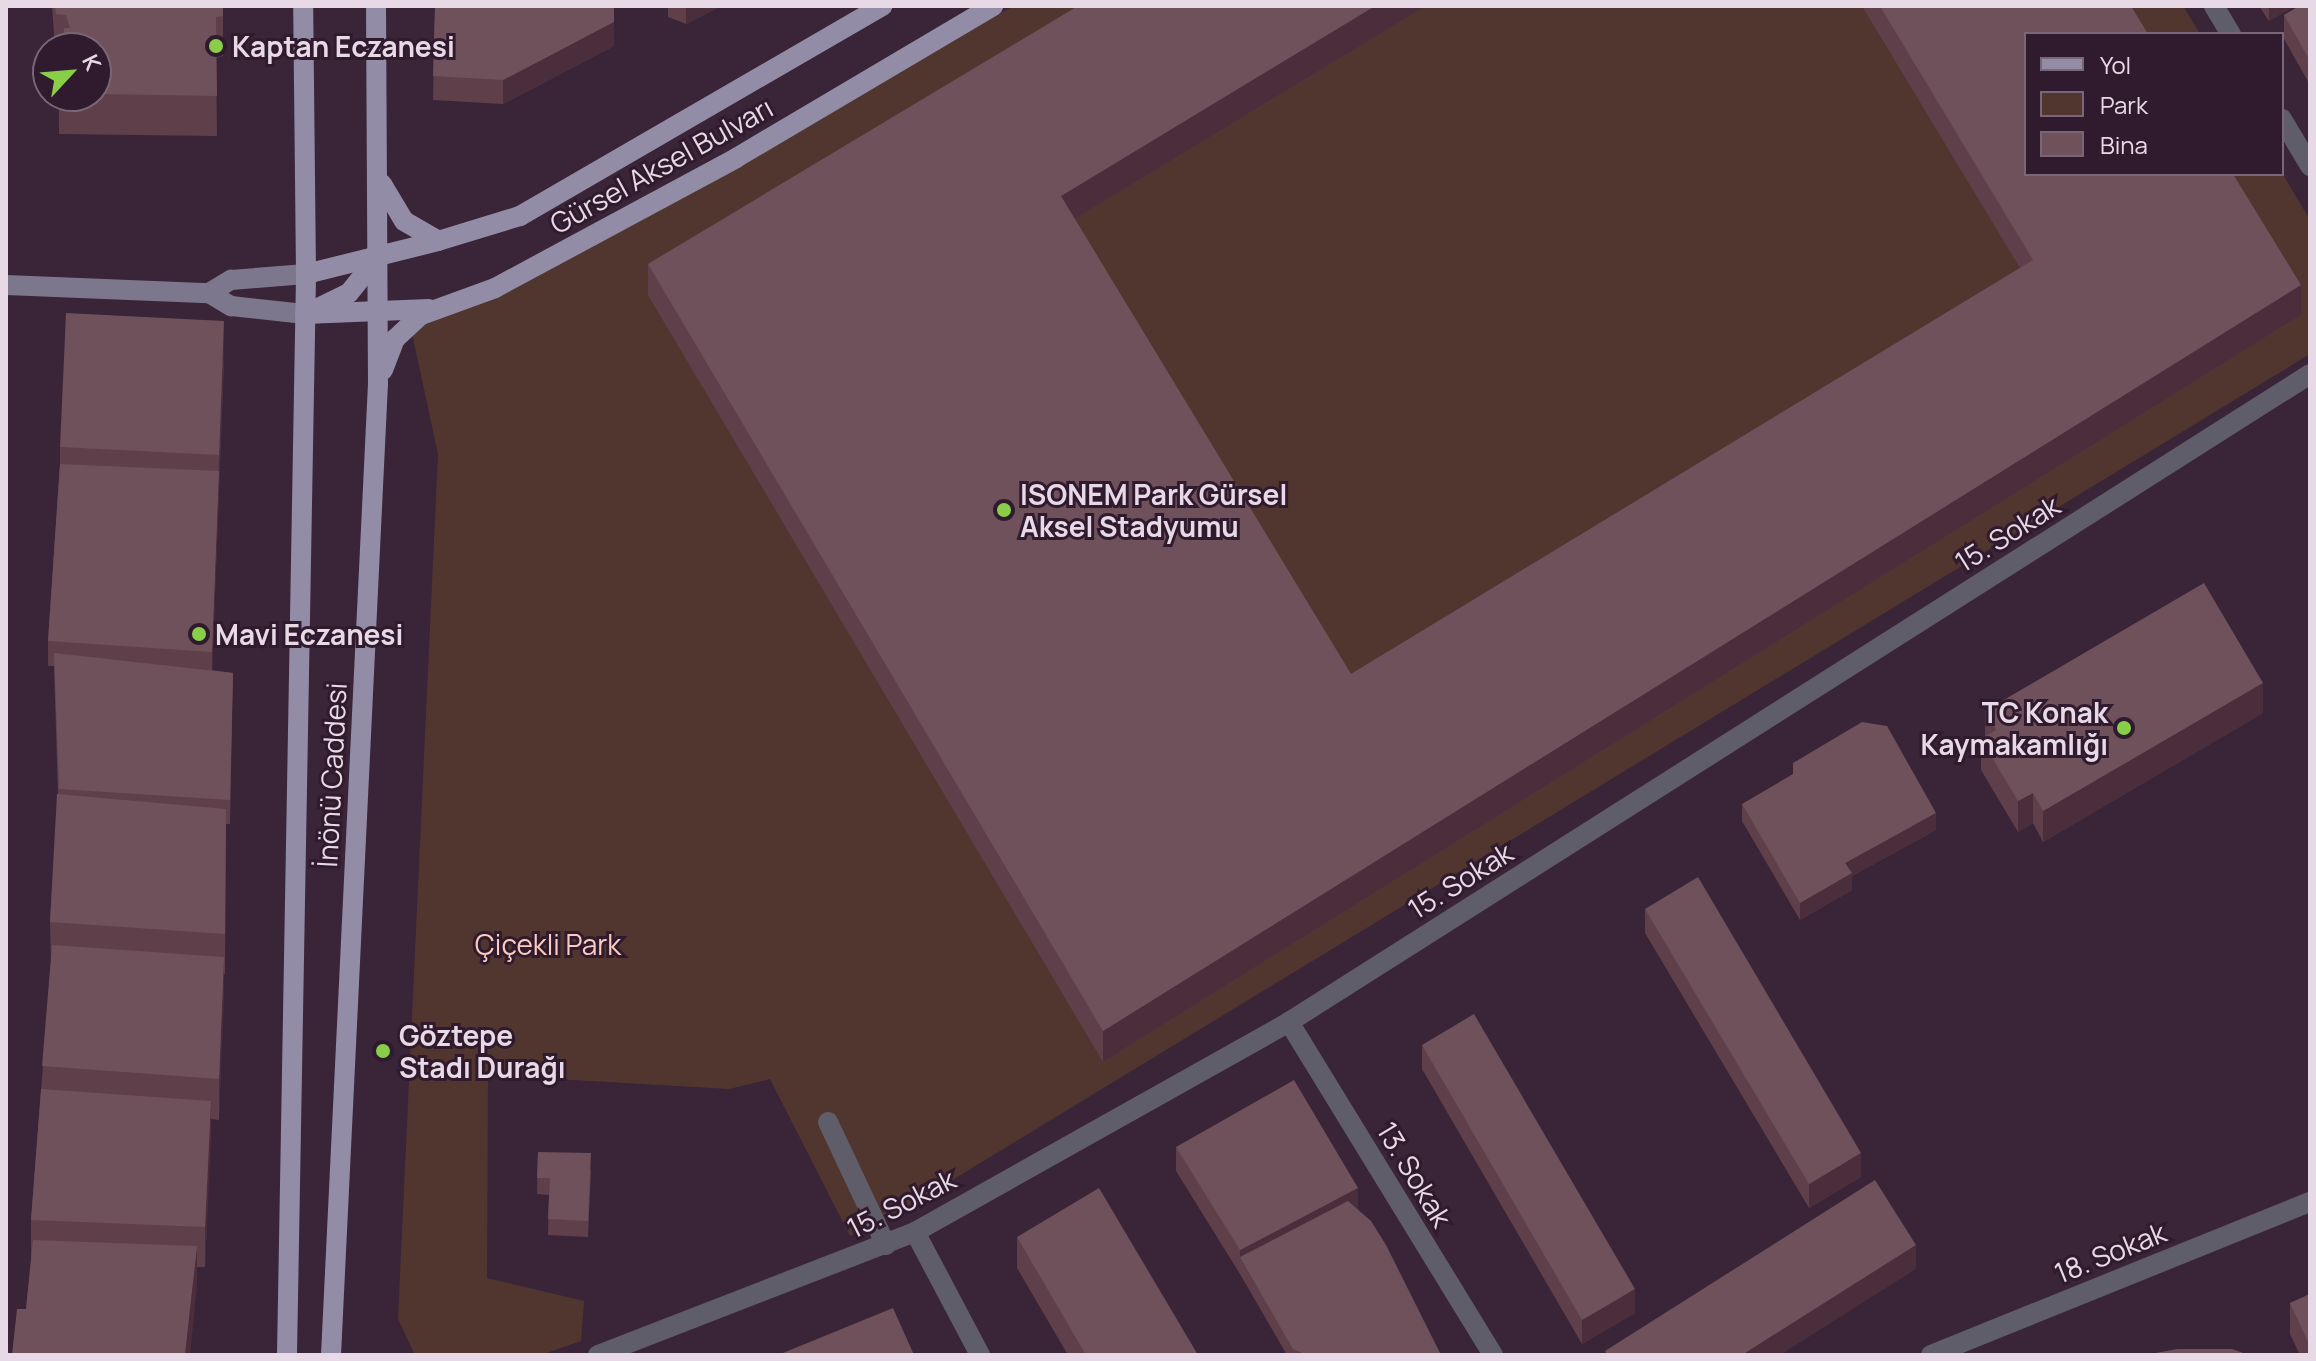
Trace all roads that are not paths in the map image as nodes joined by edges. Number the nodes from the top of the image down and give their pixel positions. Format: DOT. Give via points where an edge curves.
graph roads {
  1 [pos="303,6"];
  2 [pos="376,6"];
  3 [pos="882,6"];
  4 [pos="993,6"];
  5 [pos="2214,6"];
  6 [pos="2230,32"];
  7 [pos="2284,122"];
  8 [pos="2310,166"];
  9 [pos="378,167"];
  10 [pos="438,241"];
  11 [pos="379,255"];
  12 [pos="306,274"];
  13 [pos="6,285"];
  14 [pos="209,293"];
  15 [pos="433,308"];
  16 [pos="378,312"];
  17 [pos="305,314"];
  18 [pos="2310,374"];
  19 [pos="378,385"];
  20 [pos="1289,1022"];
  21 [pos="828,1122"];
  22 [pos="2310,1202"];
  23 [pos="915,1232"];
  24 [pos="886,1245"];
  25 [pos="287,1355"];
  26 [pos="331,1355"];
  27 [pos="598,1355"];
  28 [pos="980,1355"];
  29 [pos="1493,1355"];
  30 [pos="1931,1355"];
  1 -- 12 [label="main road, İnönü Caddesi"];
  2 -- 9 [label="main road, İnönü Caddesi"];
  3 -- 10 [label="main road, Gürsel Aksel Bulvarı" via="520,216"];
  4 -- 15 [label="main road, Gürsel Aksel Bulvarı" via="681,188 495,288"];
  5 -- 6 [label="street"];
  7 -- 8 [label="street"];
  9 -- 10 [label="main road" via="390,204 416,232"];
  9 -- 11 [label="main road, İnönü Caddesi"];
  10 -- 11 [label="main road, Gürsel Aksel Bulvarı"];
  11 -- 12 [label="main road, Gürsel Aksel Bulvarı"];
  11 -- 16 [label="main road, İnönü Caddesi"];
  11 -- 17 [label="main road" via="370,273 349,293"];
  12 -- 14 [label="street" via="231,280"];
  12 -- 17 [label="main road, İnönü Caddesi"];
  13 -- 14 [label="street"];
  14 -- 17 [label="street" via="231,306"];
  15 -- 16 [label="main road"];
  15 -- 19 [label="main road, Gürsel Aksel Bulvarı" via="395,339"];
  16 -- 17 [label="main road"];
  16 -- 19 [label="main road, İnönü Caddesi"];
  17 -- 25 [label="main road, İnönü Caddesi"];
  18 -- 20 [label="street, 15. Sokak"];
  19 -- 26 [label="main road, İnönü Caddesi"];
  20 -- 23 [label="street, 15. Sokak"];
  20 -- 29 [label="street, 13. Sokak"];
  21 -- 24 [label="street"];
  22 -- 30 [label="street, 18. Sokak"];
  23 -- 24 [label="street, 15. Sokak"];
  23 -- 28 [label="street"];
  24 -- 27 [label="street, 15. Sokak"];
}
